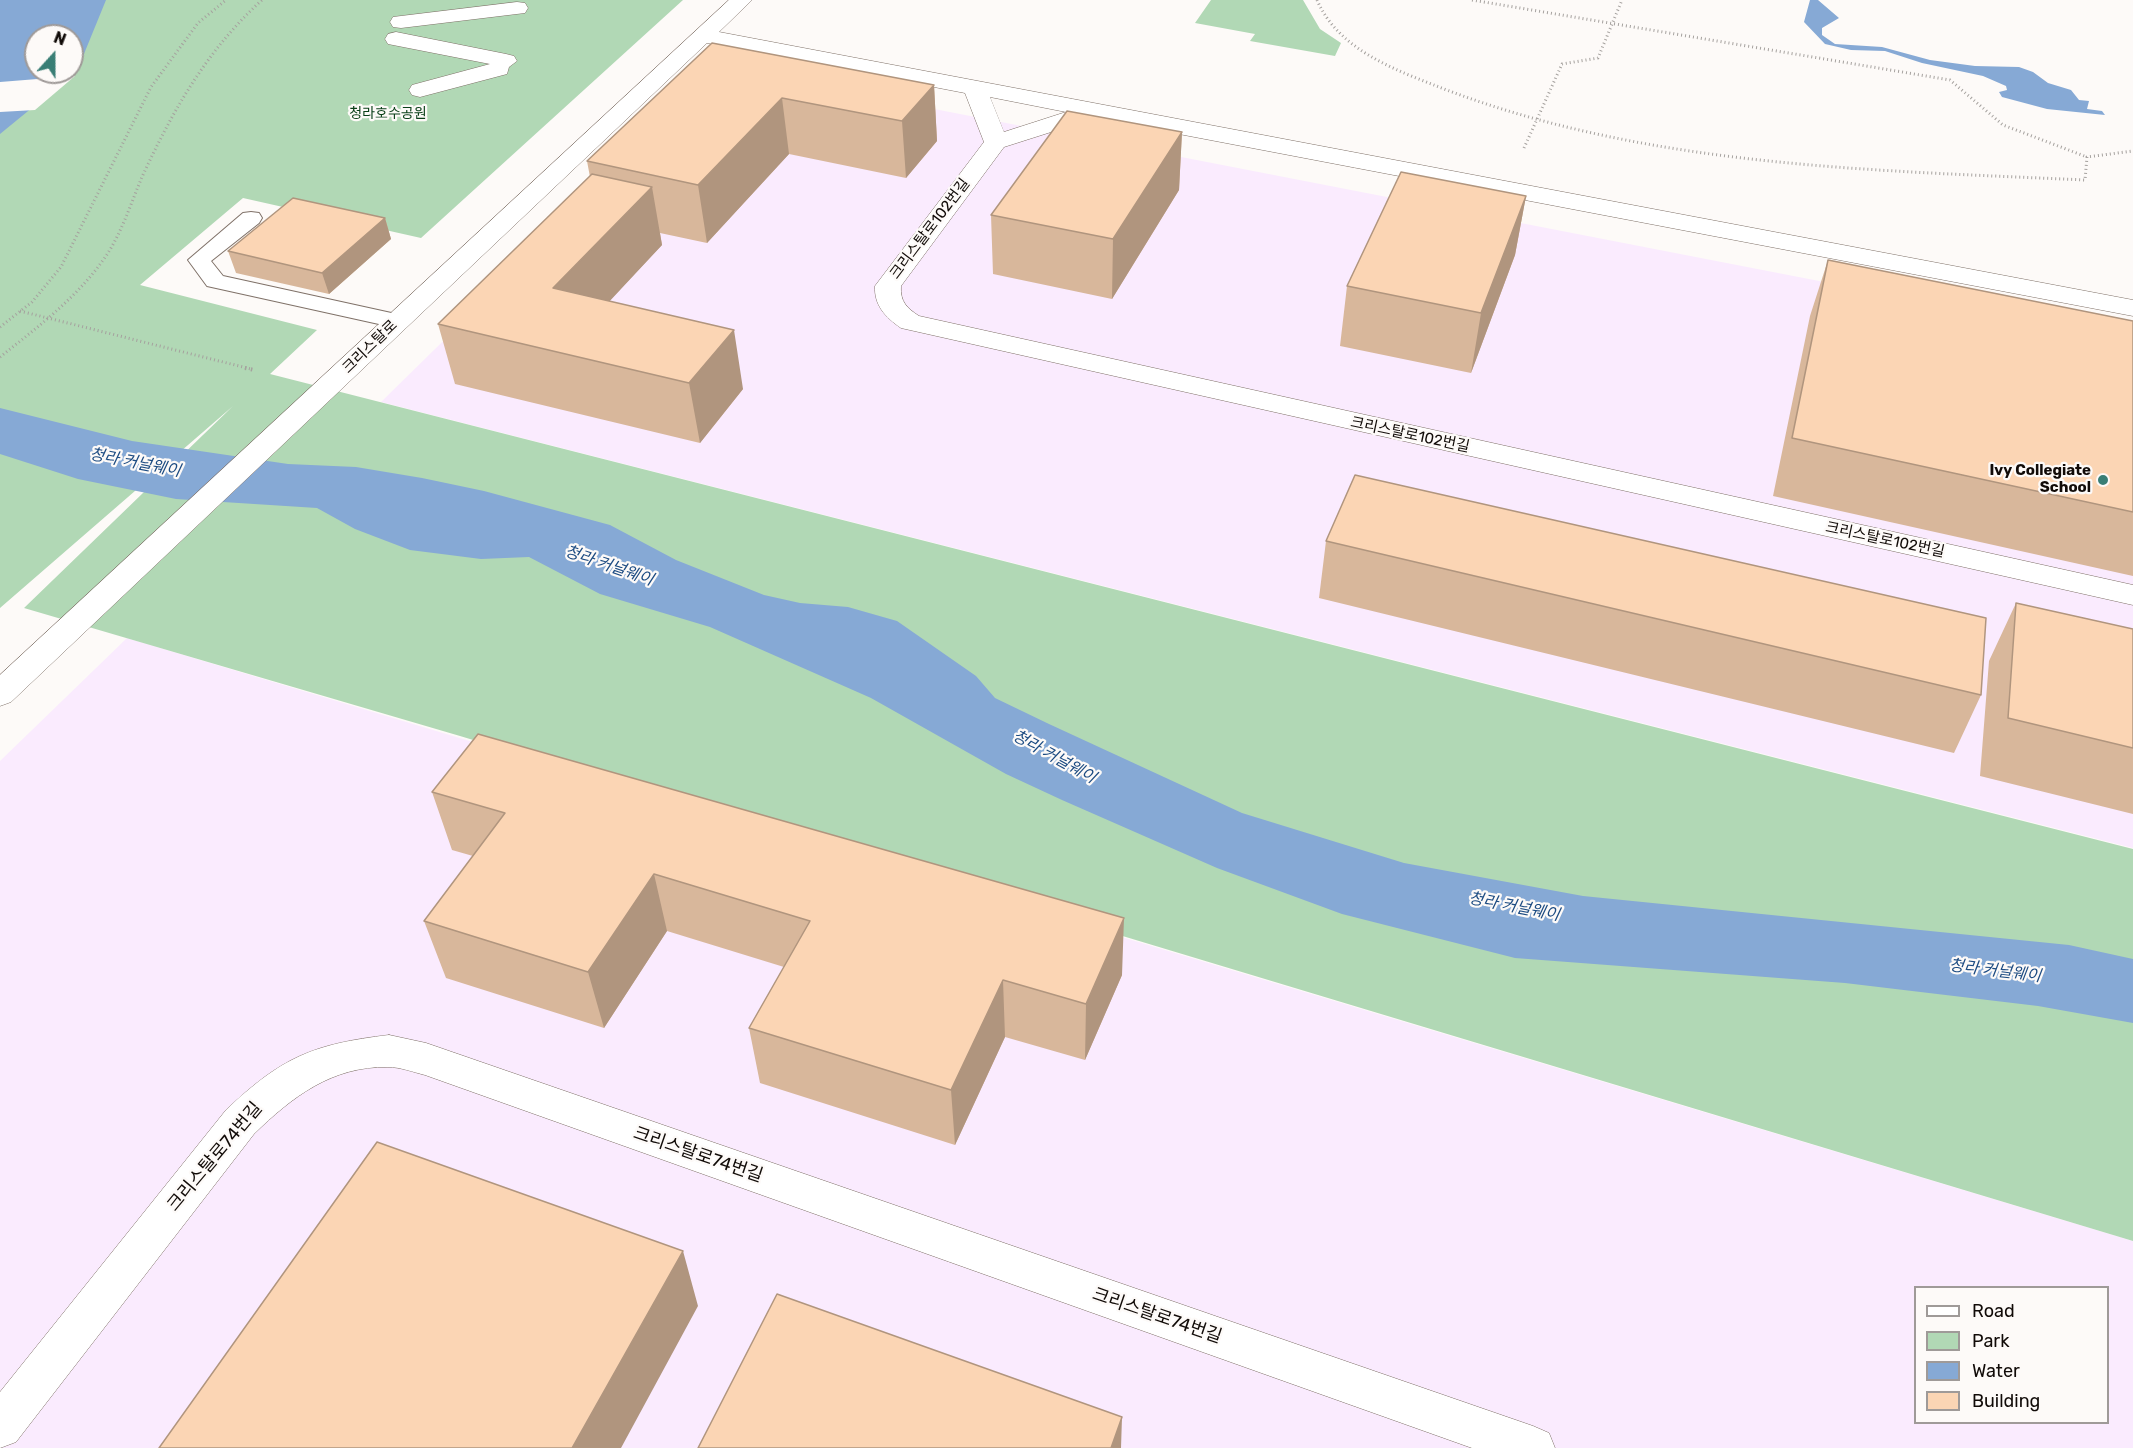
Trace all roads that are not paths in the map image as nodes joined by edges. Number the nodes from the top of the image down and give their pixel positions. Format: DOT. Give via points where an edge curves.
graph roads {
  1 [pos="741,0"];
  2 [pos="517,8"];
  3 [pos="703,36"];
  4 [pos="975,88"];
  5 [pos="420,90"];
  6 [pos="1094,111"];
  7 [pos="996,142"];
  8 [pos="251,218"];
  9 [pos="2133,308"];
  10 [pos="396,321"];
  11 [pos="2133,595"];
  12 [pos="0,694"];
  13 [pos="0,1426"];
  14 [pos="1533,1448"];
  1 -- 3 [label="street, 크리스탈로"];
  2 -- 5 [label="street" via="398,30 502,65"];
  3 -- 4 [label="street"];
  3 -- 10 [label="street, 크리스탈로"];
  4 -- 6 [label="street"];
  4 -- 7 [label="street"];
  6 -- 7 [label="street"];
  6 -- 9 [label="street"];
  7 -- 11 [label="street, 크리스탈로102번길" via="888,286 887,298 894,311 910,322"];
  8 -- 10 [label="lane" via="199,260 215,281"];
  10 -- 12 [label="street, 크리스탈로"];
  13 -- 14 [label="street, 크리스탈로74번길" via="240,1122 271,1092 310,1067 388,1051 426,1059"];
}
